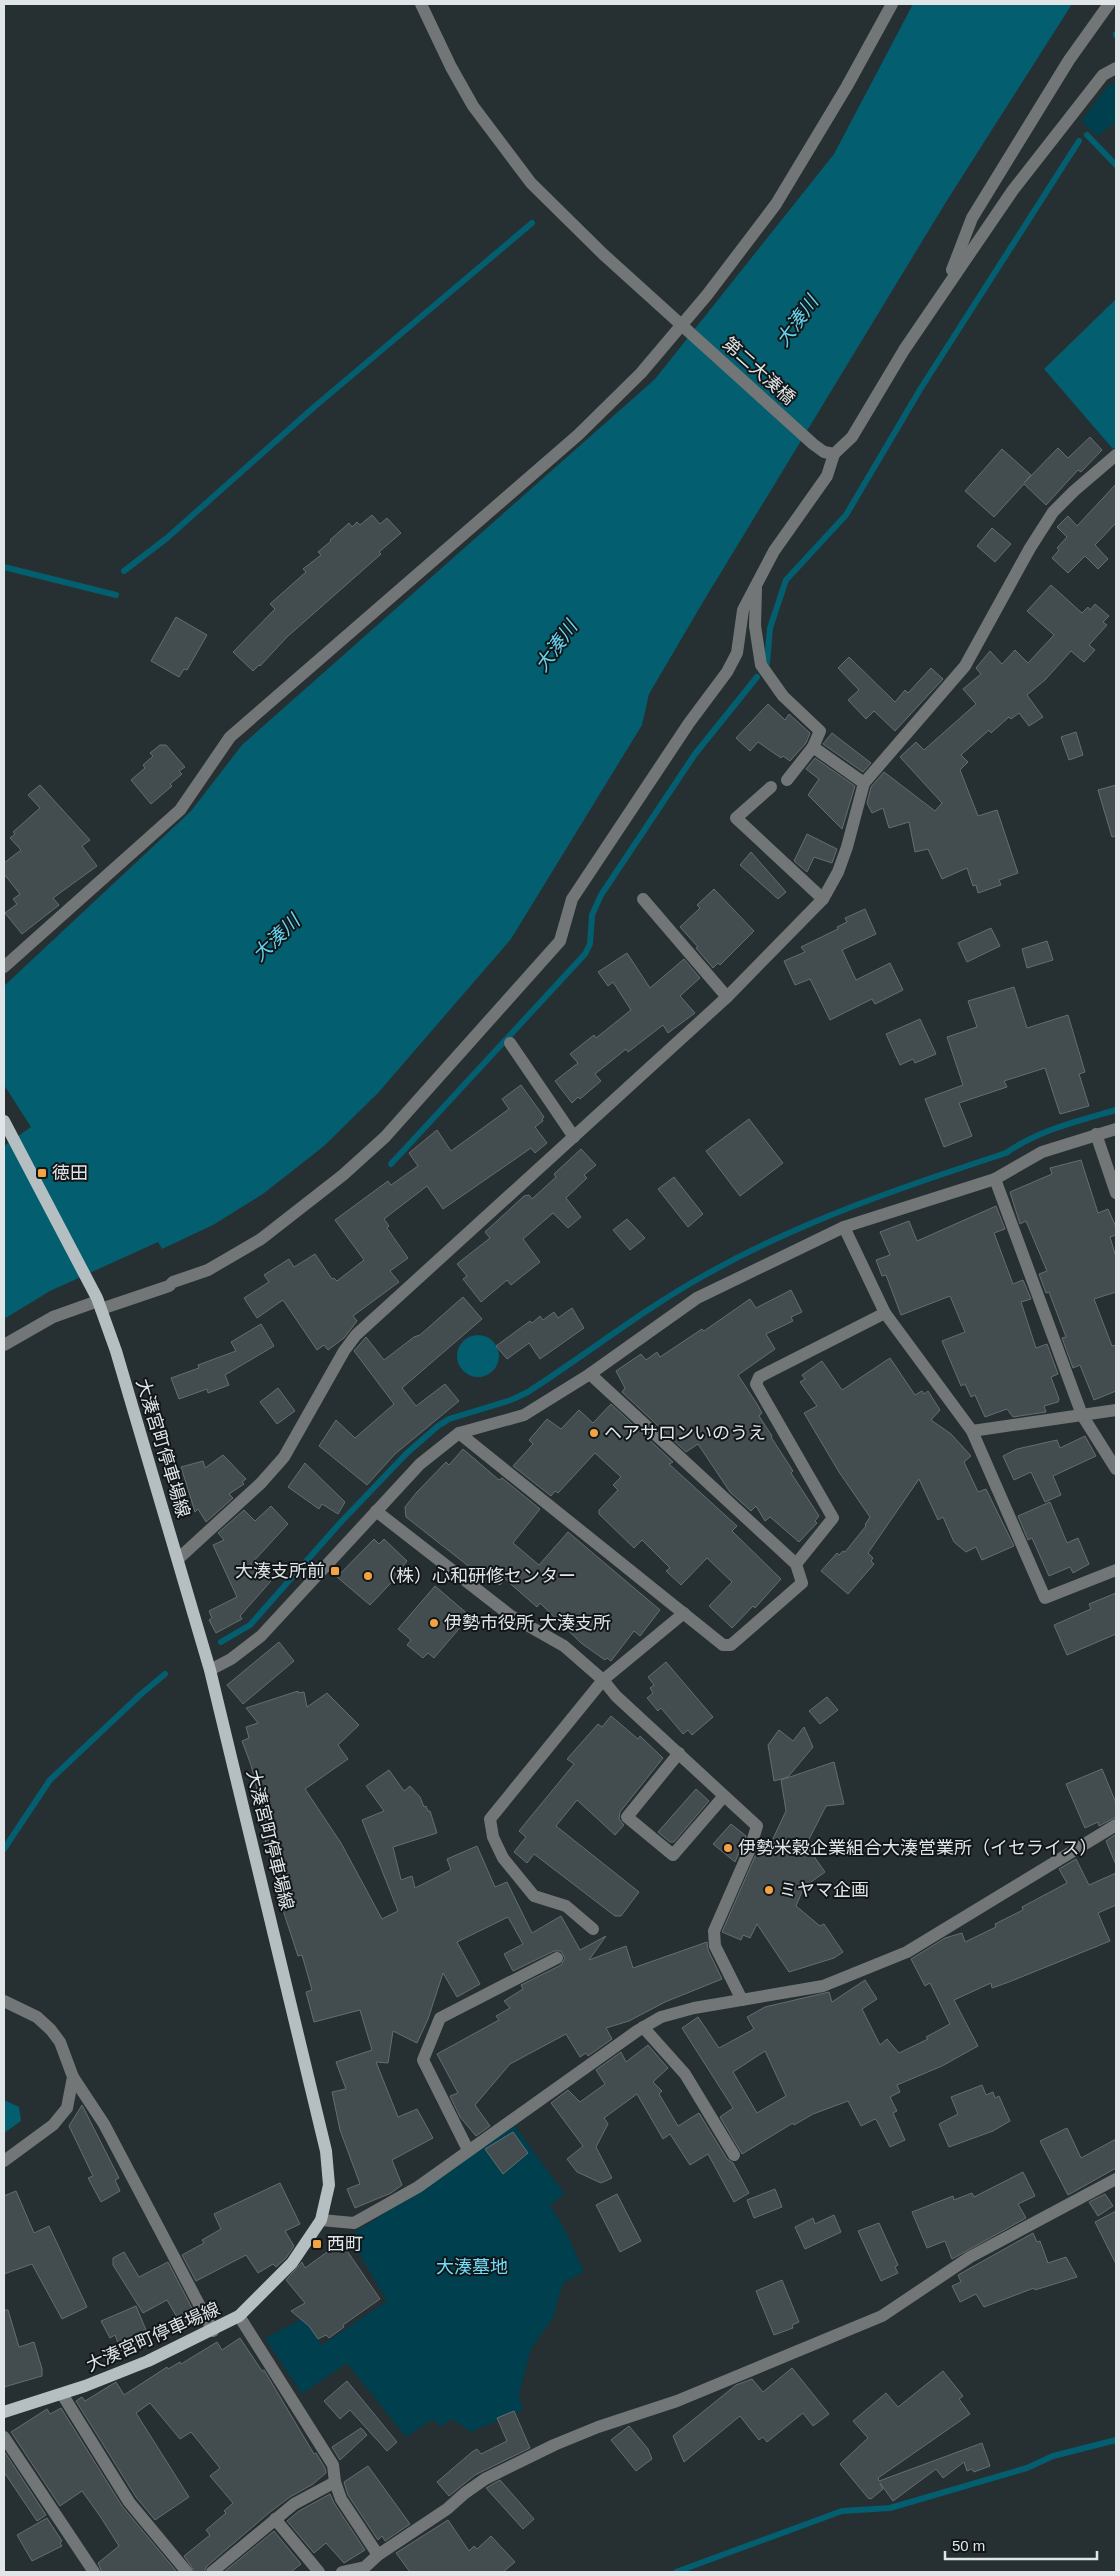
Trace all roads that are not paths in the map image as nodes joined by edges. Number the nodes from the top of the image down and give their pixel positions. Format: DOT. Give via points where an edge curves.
graph roads {
  1 [pos="421,4"];
  2 [pos="892,4"];
  3 [pos="1109,4"];
  4 [pos="1116,68"];
  5 [pos="944,291"];
  6 [pos="682,325"];
  7 [pos="834,454"];
  8 [pos="1116,455"];
  9 [pos="756,586"];
  10 [pos="813,747"];
  11 [pos="787,780"];
  12 [pos="864,783"];
  13 [pos="771,787"];
  14 [pos="643,899"];
  15 [pos="823,899"];
  16 [pos="4,967"];
  17 [pos="727,997"];
  18 [pos="510,1043"];
  19 [pos="4,1121"];
  20 [pos="1116,1129"];
  21 [pos="1096,1134"];
  22 [pos="574,1137"];
  23 [pos="995,1179"];
  24 [pos="1116,1193"];
  25 [pos="844,1227"];
  26 [pos="99,1303"];
  27 [pos="885,1313"];
  28 [pos="4,1345"];
  29 [pos="590,1374"];
  30 [pos="1116,1410"];
  31 [pos="1082,1415"];
  32 [pos="972,1431"];
  33 [pos="460,1433"];
  34 [pos="1116,1469"];
  35 [pos="376,1511"];
  36 [pos="178,1559"];
  37 [pos="796,1564"];
  38 [pos="1116,1570"];
  39 [pos="684,1613"];
  40 [pos="210,1670"];
  41 [pos="603,1680"];
  42 [pos="679,1754"];
  43 [pos="724,1796"];
  44 [pos="1116,1825"];
  45 [pos="593,1929"];
  46 [pos="557,1958"];
  47 [pos="742,2000"];
  48 [pos="4,2001"];
  49 [pos="643,2027"];
  50 [pos="73,2077"];
  51 [pos="468,2150"];
  52 [pos="734,2155"];
  53 [pos="4,2161"];
  54 [pos="1116,2179"];
  55 [pos="321,2220"];
  56 [pos="240,2316"];
  57 [pos="213,2331"];
  58 [pos="62,2394"];
  59 [pos="4,2412"];
  60 [pos="4,2437"];
  61 [pos="335,2482"];
  62 [pos="275,2519"];
  63 [pos="378,2555"];
  64 [pos="367,2570"];
  65 [pos="94,2572"];
  66 [pos="186,2572"];
  67 [pos="212,2572"];
  68 [pos="319,2572"];
  69 [pos="342,2572"];
  1 -- 6 [label="street, 第二大湊橋" via="473,106 531,183"];
  2 -- 6 [label="street" via="776,204"];
  3 -- 5 [label="street" via="1069,60 972,218"];
  4 -- 5 [label="street" via="1103,75 1013,190"];
  5 -- 7 [label="street" via="852,437"];
  6 -- 7 [label="street, 第二大湊橋" via="813,444"];
  6 -- 16 [label="street" via="641,373 578,434 230,737 180,810"];
  7 -- 9 [label="street" via="827,476 774,551"];
  8 -- 12 [label="street" via="1053,512 965,666"];
  9 -- 10 [label="street" via="755,626 761,665 783,696 820,731"];
  9 -- 26 [label="street" via="743,610 734,659 572,899 560,941 385,1137 343,1175 254,1243 208,1270 169,1286"];
  10 -- 11 [label="street"];
  10 -- 12 [label="street"];
  12 -- 15 [label="street" via="838,872"];
  13 -- 15 [label="street" via="736,818"];
  14 -- 17 [label="street"];
  15 -- 17 [label="street"];
  17 -- 22 [label="street"];
  18 -- 22 [label="street"];
  19 -- 26 [label="main road, 大湊宮町停車場線"];
  20 -- 21 [label="street"];
  21 -- 23 [label="street" via="1042,1152"];
  21 -- 24 [label="street"];
  22 -- 36 [label="street" via="356,1335 284,1457 261,1483"];
  23 -- 25 [label="street"];
  23 -- 31 [label="street"];
  25 -- 27 [label="street"];
  25 -- 29 [label="street" via="697,1298"];
  26 -- 28 [label="street" via="53,1317"];
  26 -- 36 [label="main road, 大湊宮町停車場線"];
  27 -- 32 [label="street"];
  27 -- 37 [label="street" via="759,1377 756,1384 833,1518"];
  29 -- 33 [label="street" via="524,1415"];
  29 -- 37 [label="street"];
  30 -- 31 [label="street"];
  31 -- 32 [label="street"];
  31 -- 34 [label="street"];
  32 -- 38 [label="street" via="1045,1598"];
  33 -- 35 [label="street" via="420,1464"];
  33 -- 39 [label="street"];
  35 -- 40 [label="street" via="261,1636"];
  35 -- 41 [label="street" via="511,1616 564,1646"];
  36 -- 40 [label="main road, 大湊宮町停車場線"];
  37 -- 39 [label="street" via="802,1583 731,1645 723,1645"];
  39 -- 41 [label="street"];
  40 -- 55 [label="main road, 大湊宮町停車場線" via="326,2151 329,2186"];
  41 -- 42 [label="street"];
  41 -- 45 [label="street" via="490,1819 493,1837 503,1858 534,1896 566,1906"];
  42 -- 43 [label="street"];
  42 -- 43 [label="street" via="627,1817 673,1855"];
  43 -- 47 [label="street" via="757,1826 714,1931 715,1946"];
  44 -- 47 [label="street" via="907,1952 823,1986"];
  46 -- 51 [label="street" via="440,2018 424,2060"];
  47 -- 49 [label="street" via="677,2012"];
  48 -- 50 [label="street" via="37,2017 51,2030 60,2042"];
  49 -- 51 [label="street"];
  49 -- 52 [label="street" via="686,2074"];
  50 -- 53 [label="street" via="67,2108 53,2125"];
  50 -- 57 [label="street" via="104,2124"];
  51 -- 55 [label="street" via="418,2187 354,2223"];
  54 -- 63 [label="street" via="970,2257 882,2316 677,2400 563,2441 486,2480"];
  55 -- 56 [label="main road, 大湊宮町停車場線" via="292,2263"];
  56 -- 57 [label="main road, 大湊宮町停車場線"];
  56 -- 61 [label="street" via="333,2465"];
  57 -- 58 [label="main road, 大湊宮町停車場線" via="148,2361"];
  58 -- 59 [label="main road, 大湊宮町停車場線"];
  58 -- 66 [label="street" via="129,2502"];
  60 -- 65 [label="street"];
  61 -- 62 [label="street" via="294,2504"];
  61 -- 63 [label="street" via="341,2499"];
  62 -- 67 [label="street"];
  62 -- 68 [label="street"];
  63 -- 64 [label="street"];
  64 -- 69 [label="street"];
}
